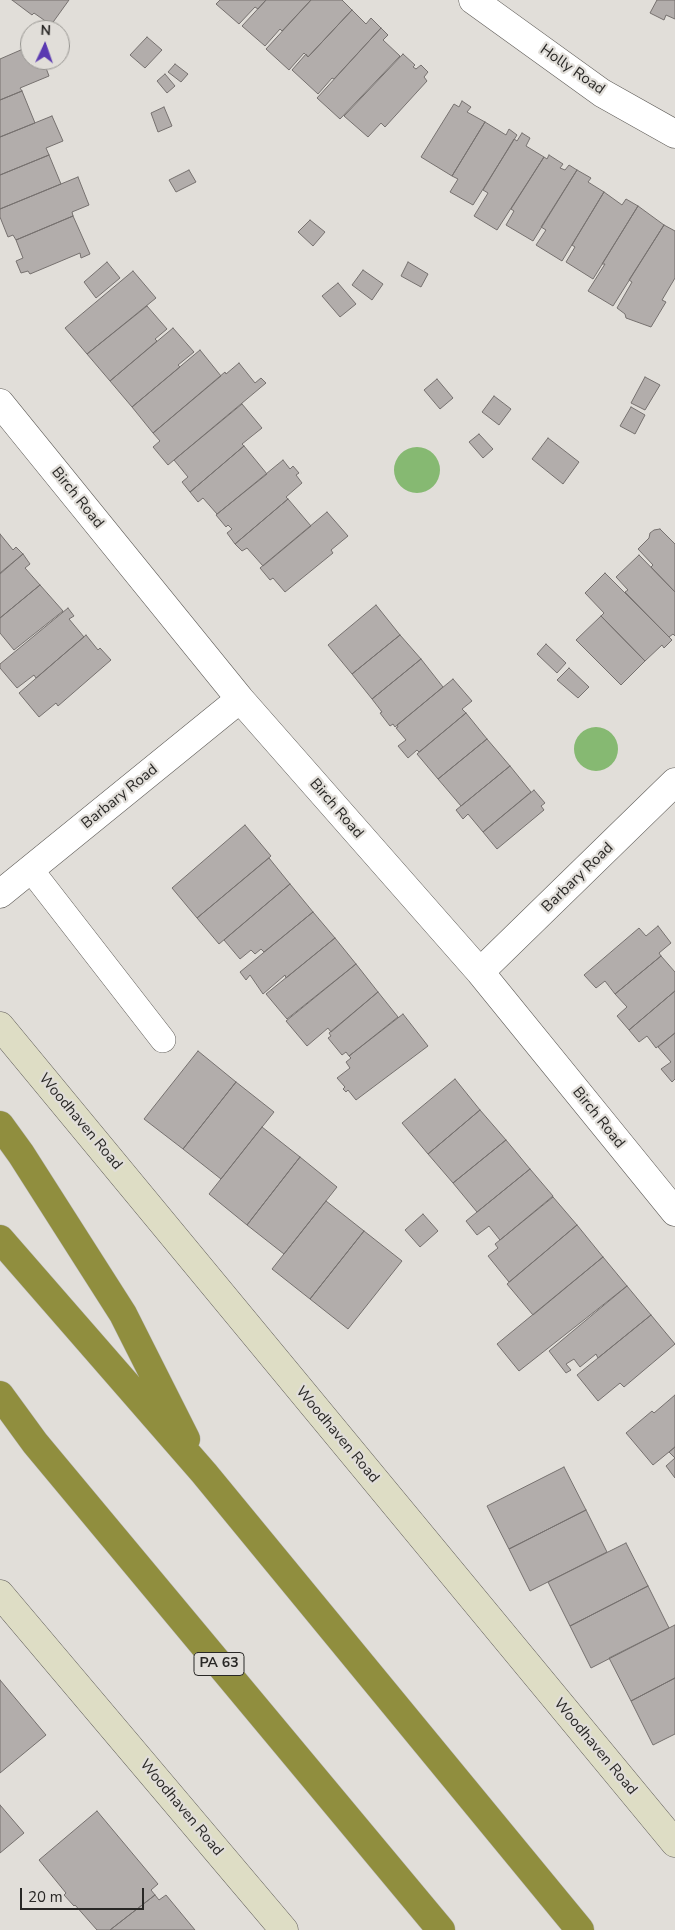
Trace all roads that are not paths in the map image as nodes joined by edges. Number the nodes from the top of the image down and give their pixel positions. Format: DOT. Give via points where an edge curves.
graph roads {
  1 [pos="473,0"];
  2 [pos="675,134"];
  3 [pos="0,403"];
  4 [pos="240,699"];
  5 [pos="675,782"];
  6 [pos="31,870"];
  7 [pos="0,894"];
  8 [pos="480,972"];
  9 [pos="0,1026"];
  10 [pos="163,1040"];
  11 [pos="0,1125"];
  12 [pos="675,1212"];
  13 [pos="0,1239"];
  14 [pos="0,1395"];
  15 [pos="204,1473"];
  16 [pos="0,1594"];
  17 [pos="671,1830"];
  18 [pos="284,1930"];
  19 [pos="441,1930"];
  20 [pos="580,1930"];
  1 -- 2 [label="street, Holly Road" via="602,93"];
  3 -- 4 [label="street, Birch Road"];
  4 -- 6 [label="street, Barbary Road"];
  4 -- 8 [label="street, Birch Road"];
  5 -- 8 [label="street, Barbary Road"];
  6 -- 7 [label="street, Barbary Road"];
  6 -- 10 [label="lane"];
  8 -- 12 [label="street, Birch Road"];
  9 -- 17 [label="main road, Woodhaven Road"];
  11 -- 15 [label="highway" via="123,1314"];
  13 -- 15 [label="highway"];
  14 -- 19 [label="highway, PA 63" via="35,1442"];
  15 -- 20 [label="highway"];
  16 -- 18 [label="main road, Woodhaven Road"];
}
